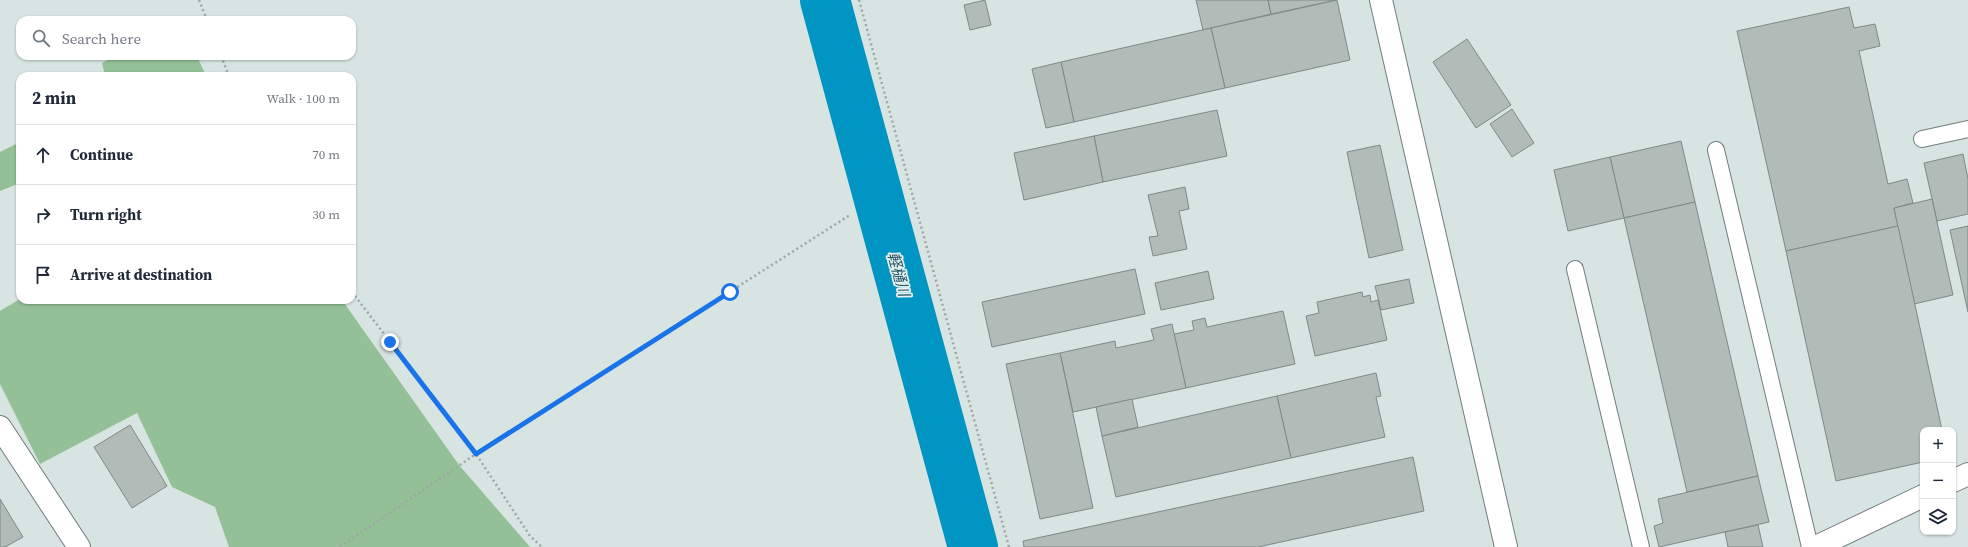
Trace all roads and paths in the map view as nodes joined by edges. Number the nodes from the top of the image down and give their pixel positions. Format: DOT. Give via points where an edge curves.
graph roads {
  1 [pos="200,0"];
  2 [pos="859,0"];
  3 [pos="1381,0"];
  4 [pos="206,16"];
  5 [pos="222,60"];
  6 [pos="227,72"];
  7 [pos="1968,129"];
  8 [pos="1922,139"];
  9 [pos="1716,150"];
  10 [pos="850,215"];
  11 [pos="1574,269"];
  12 [pos="356,297"];
  13 [pos="0,427"];
  14 [pos="476,454"];
  15 [pos="1968,474"];
  16 [pos="1956,480"];
  17 [pos="1920,497"];
  18 [pos="79,547"];
  19 [pos="340,547"];
  20 [pos="542,547"];
  21 [pos="1009,547"];
  22 [pos="1506,547"];
  23 [pos="1641,547"];
  24 [pos="1810,547"];
  25 [pos="1816,547"];
  1 -- 4 [label="path"];
  2 -- 21 [label="path"];
  3 -- 22 [label="street"];
  5 -- 6 [label="path"];
  7 -- 8 [label="lane"];
  9 -- 24 [label="lane"];
  10 -- 14 [label="path"];
  11 -- 23 [label="lane"];
  12 -- 14 [label="path"];
  13 -- 18 [label="street"];
  14 -- 19 [label="path"];
  14 -- 20 [label="path" via="530,536"];
  15 -- 16 [label="street"];
  17 -- 25 [label="street"];
}
